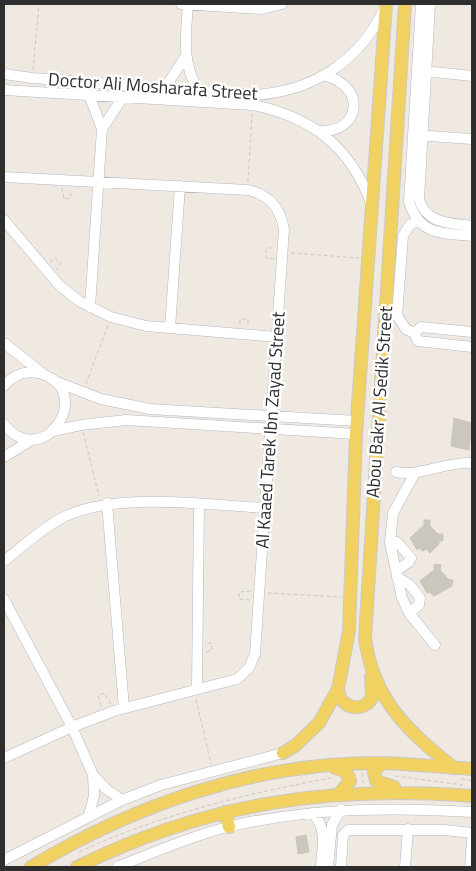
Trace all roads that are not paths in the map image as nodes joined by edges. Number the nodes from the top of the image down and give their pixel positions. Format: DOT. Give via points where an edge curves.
graph roads {
  1 [pos="181,4"];
  2 [pos="188,4"];
  3 [pos="282,4"];
  4 [pos="405,4"];
  5 [pos="421,4"];
  6 [pos="430,4"];
  7 [pos="386,5"];
  8 [pos="185,57"];
  9 [pos="4,74"];
  10 [pos="426,74"];
  11 [pos="326,76"];
  12 [pos="472,76"];
  13 [pos="144,86"];
  14 [pos="165,88"];
  15 [pos="4,90"];
  16 [pos="198,90"];
  17 [pos="89,95"];
  18 [pos="123,97"];
  19 [pos="143,99"];
  20 [pos="102,129"];
  21 [pos="318,130"];
  22 [pos="422,138"];
  23 [pos="472,139"];
  24 [pos="4,177"];
  25 [pos="98,181"];
  26 [pos="180,186"];
  27 [pos="372,208"];
  28 [pos="4,220"];
  29 [pos="418,220"];
  30 [pos="472,226"];
  31 [pos="472,236"];
  32 [pos="369,262"];
  33 [pos="388,266"];
  34 [pos="90,307"];
  35 [pos="170,328"];
  36 [pos="424,328"];
  37 [pos="472,332"];
  38 [pos="414,333"];
  39 [pos="277,337"];
  40 [pos="424,342"];
  41 [pos="4,343"];
  42 [pos="472,346"];
  43 [pos="45,375"];
  44 [pos="54,381"];
  45 [pos="4,386"];
  46 [pos="272,416"];
  47 [pos="357,421"];
  48 [pos="4,424"];
  49 [pos="271,429"];
  50 [pos="53,431"];
  51 [pos="356,434"];
  52 [pos="33,439"];
  53 [pos="4,457"];
  54 [pos="472,462"];
  55 [pos="396,472"];
  56 [pos="415,473"];
  57 [pos="104,504"];
  58 [pos="199,505"];
  59 [pos="265,508"];
  60 [pos="390,543"];
  61 [pos="4,561"];
  62 [pos="397,574"];
  63 [pos="4,599"];
  64 [pos="409,613"];
  65 [pos="435,645"];
  66 [pos="371,666"];
  67 [pos="195,689"];
  68 [pos="338,689"];
  69 [pos="115,711"];
  70 [pos="72,727"];
  71 [pos="284,753"];
  72 [pos="4,758"];
  73 [pos="381,763"];
  74 [pos="331,766"];
  75 [pos="472,769"];
  76 [pos="455,773"];
  77 [pos="93,775"];
  78 [pos="468,791"];
  79 [pos="416,792"];
  80 [pos="338,794"];
  81 [pos="122,800"];
  82 [pos="341,809"];
  83 [pos="225,812"];
  84 [pos="472,812"];
  85 [pos="312,813"];
  86 [pos="89,816"];
  87 [pos="229,827"];
  88 [pos="408,829"];
  89 [pos="472,833"];
  90 [pos="472,840"];
  91 [pos="4,860"];
  92 [pos="31,867"];
  93 [pos="77,867"];
  94 [pos="120,867"];
  95 [pos="321,867"];
  96 [pos="328,867"];
  97 [pos="341,867"];
  98 [pos="405,867"];
  99 [pos="470,867"];
  1 -- 2 [label="street"];
  2 -- 3 [label="street" via="262,9"];
  2 -- 8 [label="street"];
  4 -- 33 [label="main road, Abou Bakr Al Sedik Street"];
  5 -- 29 [label="street" via="409,192 409,202"];
  6 -- 10 [label="street"];
  7 -- 11 [label="street, Doctor Ali Mosharafa Street" via="367,39"];
  7 -- 27 [label="main road, Abou Bakr Al Sedik Street"];
  8 -- 14 [label="street"];
  8 -- 16 [label="street"];
  9 -- 13 [label="street, Doctor Ali Mosharafa Street"];
  10 -- 12 [label="street"];
  10 -- 22 [label="street"];
  11 -- 16 [label="street, Doctor Ali Mosharafa Street" via="273,94"];
  11 -- 21 [label="street" via="347,86 353,96 354,108 350,119 341,128 330,132"];
  13 -- 14 [label="street, Doctor Ali Mosharafa Street"];
  13 -- 19 [label="street"];
  14 -- 16 [label="street, Doctor Ali Mosharafa Street"];
  15 -- 17 [label="street, Doctor Ali Mosharafa Street"];
  17 -- 18 [label="street, Doctor Ali Mosharafa Street"];
  17 -- 20 [label="street"];
  18 -- 19 [label="street, Doctor Ali Mosharafa Street"];
  18 -- 20 [label="street"];
  19 -- 21 [label="street, Doctor Ali Mosharafa Street" via="253,105 298,118"];
  20 -- 25 [label="street"];
  21 -- 27 [label="street, Doctor Ali Mosharafa Street" via="352,164"];
  22 -- 23 [label="street"];
  22 -- 30 [label="street" via="421,206 437,221"];
  24 -- 25 [label="street, Al Kaaed Tarek Ibn Zayad Street"];
  25 -- 26 [label="street, Al Kaaed Tarek Ibn Zayad Street"];
  25 -- 34 [label="street"];
  26 -- 35 [label="street"];
  26 -- 39 [label="street, Al Kaaed Tarek Ibn Zayad Street" via="248,190 266,197 279,210 284,229"];
  27 -- 32 [label="main road, Abou Bakr Al Sedik Street"];
  28 -- 34 [label="street" via="69,293"];
  29 -- 31 [label="street" via="430,230"];
  29 -- 38 [label="street" via="403,236 398,316 406,329"];
  32 -- 33 [label="main road"];
  32 -- 47 [label="main road, Abou Bakr Al Sedik Street"];
  33 -- 66 [label="main road, Abou Bakr Al Sedik Street" via="365,615 365,638"];
  34 -- 35 [label="street" via="140,325"];
  35 -- 39 [label="street"];
  36 -- 37 [label="street"];
  36 -- 38 [label="street" via="418,328"];
  36 -- 40 [label="street" via="428,337"];
  38 -- 40 [label="street" via="416,339"];
  39 -- 46 [label="street, Al Kaaed Tarek Ibn Zayad Street"];
  40 -- 42 [label="street"];
  41 -- 43 [label="street"];
  43 -- 44 [label="street"];
  43 -- 45 [label="street" via="23,373"];
  44 -- 46 [label="street" via="83,393 150,409"];
  44 -- 50 [label="street" via="61,390 64,412"];
  46 -- 47 [label="street"];
  46 -- 49 [label="street, Al Kaaed Tarek Ibn Zayad Street"];
  47 -- 51 [label="main road, Abou Bakr Al Sedik Street"];
  48 -- 52 [label="street" via="13,434"];
  49 -- 50 [label="street" via="118,421"];
  49 -- 51 [label="street"];
  49 -- 59 [label="street, Al Kaaed Tarek Ibn Zayad Street"];
  50 -- 52 [label="street"];
  51 -- 68 [label="main road, Abou Bakr Al Sedik Street" via="351,598"];
  52 -- 53 [label="street"];
  54 -- 56 [label="street" via="450,463"];
  55 -- 56 [label="street"];
  56 -- 60 [label="street" via="393,512"];
  57 -- 58 [label="street"];
  57 -- 61 [label="street" via="62,518"];
  57 -- 69 [label="street"];
  58 -- 59 [label="street"];
  58 -- 67 [label="street"];
  59 -- 67 [label="street, Al Kaaed Tarek Ibn Zayad Street" via="255,654 249,668 237,679"];
  60 -- 62 [label="street"];
  60 -- 62 [label="street" via="397,542 411,558"];
  62 -- 64 [label="street"];
  62 -- 64 [label="street" via="420,598 419,605"];
  63 -- 70 [label="street"];
  64 -- 65 [label="street"];
  66 -- 68 [label="main road" via="373,693 367,704 356,708 348,706 340,698"];
  66 -- 76 [label="main road, Abou Bakr Al Sedik Street" via="380,690 404,724"];
  67 -- 69 [label="street, Al Kaaed Tarek Ibn Zayad Street"];
  68 -- 71 [label="main road, Abou Bakr Al Sedik Street" via="319,723"];
  69 -- 70 [label="street, Al Kaaed Tarek Ibn Zayad Street"];
  70 -- 72 [label="street, Al Kaaed Tarek Ibn Zayad Street"];
  70 -- 77 [label="street"];
  71 -- 81 [label="street" via="213,770"];
  73 -- 74 [label="main road"];
  73 -- 76 [label="main road"];
  73 -- 79 [label="main road" via="374,772 376,781"];
  74 -- 80 [label="main road" via="349,775 347,787"];
  74 -- 92 [label="main road" via="256,777 165,802 77,840"];
  75 -- 76 [label="main road"];
  77 -- 81 [label="street"];
  77 -- 86 [label="street" via="94,796"];
  78 -- 79 [label="main road"];
  79 -- 80 [label="main road"];
  80 -- 83 [label="main road"];
  81 -- 86 [label="street"];
  82 -- 84 [label="street"];
  82 -- 85 [label="street"];
  82 -- 96 [label="street" via="332,825"];
  83 -- 87 [label="main road"];
  83 -- 93 [label="main road" via="162,832"];
  85 -- 87 [label="street"];
  85 -- 95 [label="street" via="323,834"];
  86 -- 91 [label="street"];
  87 -- 94 [label="street" via="192,837"];
  88 -- 89 [label="street"];
  88 -- 97 [label="street" via="346,831"];
  88 -- 98 [label="street"];
  90 -- 99 [label="street"];
}
